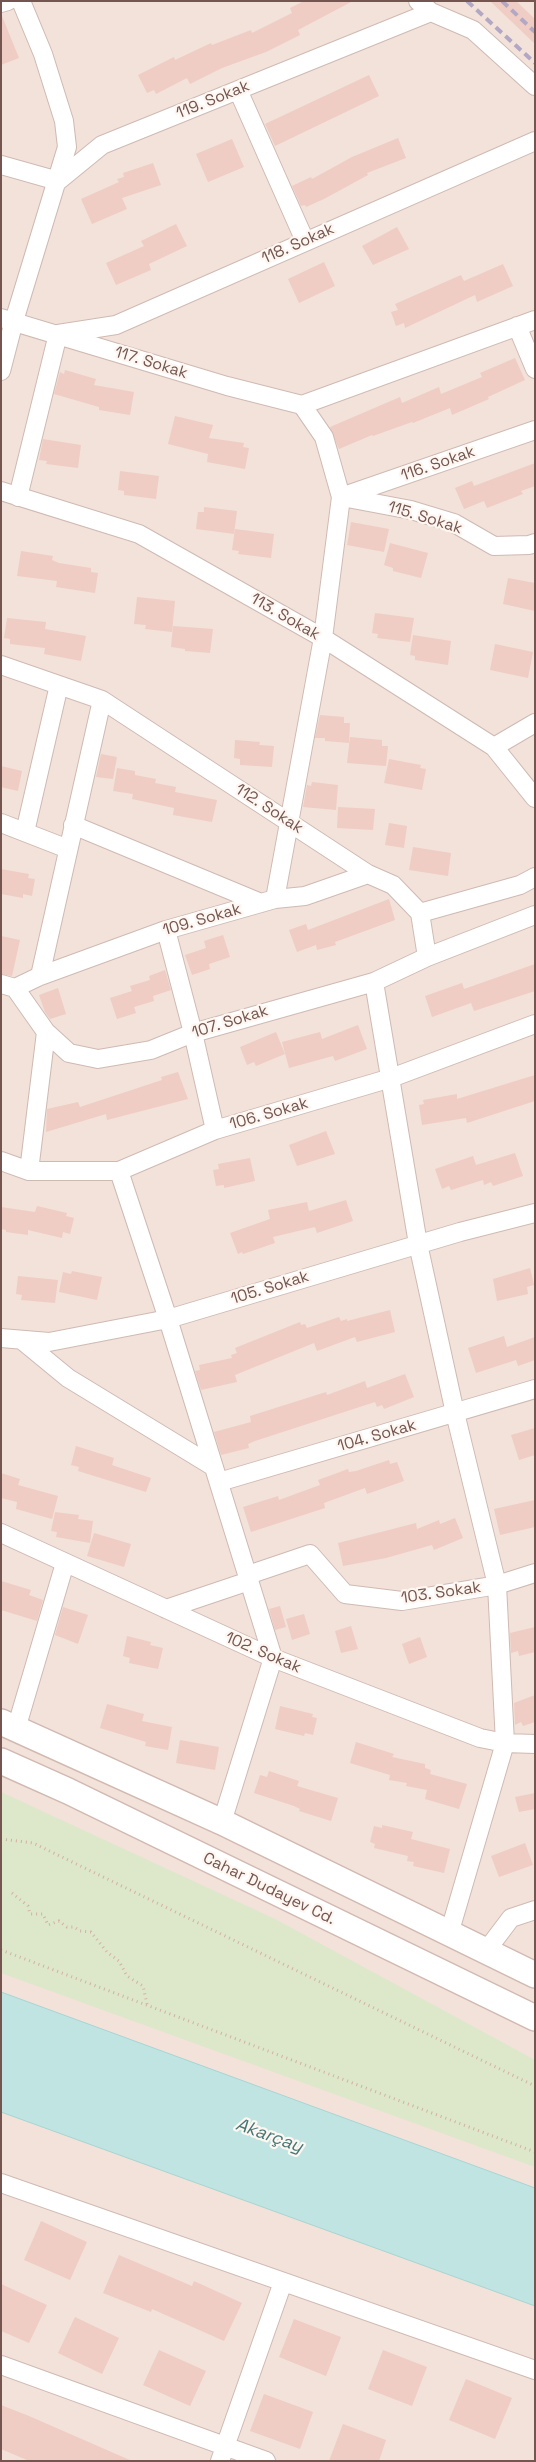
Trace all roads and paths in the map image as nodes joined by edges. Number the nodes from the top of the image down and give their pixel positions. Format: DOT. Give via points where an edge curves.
graph roads {
  1 [pos="8,1"];
  2 [pos="21,1"];
  3 [pos="418,1"];
  4 [pos="1,3"];
  5 [pos="432,12"];
  6 [pos="535,86"];
  7 [pos="238,90"];
  8 [pos="535,141"];
  9 [pos="1,165"];
  10 [pos="58,181"];
  11 [pos="305,241"];
  12 [pos="8,320"];
  13 [pos="535,320"];
  14 [pos="517,326"];
  15 [pos="58,334"];
  16 [pos="535,369"];
  17 [pos="1,371"];
  18 [pos="302,405"];
  19 [pos="535,430"];
  20 [pos="10,494"];
  21 [pos="341,497"];
  22 [pos="535,543"];
  23 [pos="322,638"];
  24 [pos="1,664"];
  25 [pos="59,685"];
  26 [pos="102,700"];
  27 [pos="535,723"];
  28 [pos="494,747"];
  29 [pos="535,798"];
  30 [pos="288,821"];
  31 [pos="1,823"];
  32 [pos="73,825"];
  33 [pos="25,832"];
  34 [pos="68,849"];
  35 [pos="368,874"];
  36 [pos="535,877"];
  37 [pos="268,901"];
  38 [pos="420,913"];
  39 [pos="535,915"];
  40 [pos="166,930"];
  41 [pos="427,956"];
  42 [pos="40,976"];
  43 [pos="374,982"];
  44 [pos="8,986"];
  45 [pos="535,1024"];
  46 [pos="46,1032"];
  47 [pos="193,1033"];
  48 [pos="392,1078"];
  49 [pos="215,1130"];
  50 [pos="1,1161"];
  51 [pos="29,1171"];
  52 [pos="120,1171"];
  53 [pos="535,1213"];
  54 [pos="418,1244"];
  55 [pos="168,1318"];
  56 [pos="1,1338"];
  57 [pos="23,1340"];
  58 [pos="535,1389"];
  59 [pos="455,1413"];
  60 [pos="217,1474"];
  61 [pos="1,1533"];
  62 [pos="65,1563"];
  63 [pos="535,1573"];
  64 [pos="248,1578"];
  65 [pos="497,1585"];
  66 [pos="166,1610"];
  67 [pos="273,1658"];
  68 [pos="9,1725"];
  69 [pos="505,1743"];
  70 [pos="535,1744"];
  71 [pos="1,1761"];
  72 [pos="222,1822"];
  73 [pos="1,1839"];
  74 [pos="12,1893"];
  75 [pos="535,1910"];
  76 [pos="449,1934"];
  77 [pos="1,1950"];
  78 [pos="486,1951"];
  79 [pos="535,1975"];
  80 [pos="147,2004"];
  81 [pos="535,2018"];
  82 [pos="535,2086"];
  83 [pos="535,2152"];
  84 [pos="1,2183"];
  85 [pos="283,2282"];
  86 [pos="1,2365"];
  87 [pos="535,2370"];
  88 [pos="223,2453"];
  89 [pos="266,2461"];
  1 -- 4 [label="street"];
  2 -- 10 [label="street" via="43,54 64,122 67,147"];
  3 -- 5 [label="street"];
  5 -- 6 [label="street" via="473,30"];
  5 -- 7 [label="street, 119. Sokak"];
  7 -- 10 [label="street, 119. Sokak" via="102,145"];
  7 -- 11 [label="street"];
  8 -- 11 [label="street, 118. Sokak"];
  9 -- 10 [label="street"];
  10 -- 12 [label="street"];
  11 -- 15 [label="street, 118. Sokak" via="116,325"];
  12 -- 15 [label="street, 117. Sokak"];
  12 -- 17 [label="street"];
  13 -- 14 [label="street"];
  14 -- 16 [label="street"];
  14 -- 18 [label="street"];
  15 -- 18 [label="street, 117. Sokak" via="227,386"];
  15 -- 20 [label="street"];
  18 -- 21 [label="street" via="324,437"];
  19 -- 21 [label="street, 116. Sokak"];
  20 -- 23 [label="street, 113. Sokak" via="139,534"];
  21 -- 22 [label="street, 115. Sokak" via="411,510 454,524 494,546"];
  21 -- 23 [label="street"];
  23 -- 28 [label="street, 113. Sokak"];
  23 -- 30 [label="street"];
  24 -- 25 [label="street, 112. Sokak"];
  25 -- 26 [label="street, 112. Sokak"];
  25 -- 33 [label="street"];
  26 -- 30 [label="street, 112. Sokak"];
  26 -- 32 [label="street"];
  27 -- 28 [label="street"];
  28 -- 29 [label="street, 113. Sokak"];
  30 -- 35 [label="street, 112. Sokak"];
  30 -- 37 [label="street"];
  31 -- 33 [label="street"];
  32 -- 34 [label="street"];
  32 -- 37 [label="street"];
  33 -- 34 [label="street"];
  34 -- 42 [label="street"];
  35 -- 37 [label="street, 109. Sokak" via="304,896"];
  35 -- 38 [label="street, 112. Sokak" via="393,885"];
  36 -- 38 [label="street" via="520,885"];
  37 -- 40 [label="street, 109. Sokak"];
  38 -- 41 [label="street"];
  39 -- 41 [label="street, 107. Sokak"];
  40 -- 42 [label="street, 109. Sokak"];
  40 -- 47 [label="street"];
  41 -- 43 [label="street, 107. Sokak"];
  42 -- 44 [label="street, 109. Sokak"];
  43 -- 47 [label="street, 107. Sokak"];
  43 -- 48 [label="street"];
  44 -- 46 [label="street, 107. Sokak"];
  45 -- 48 [label="street, 106. Sokak"];
  46 -- 47 [label="street, 107. Sokak" via="69,1053 98,1059 150,1050"];
  46 -- 51 [label="street"];
  47 -- 49 [label="street"];
  48 -- 49 [label="street, 106. Sokak"];
  48 -- 54 [label="street"];
  49 -- 52 [label="street, 106. Sokak"];
  50 -- 51 [label="street, 106. Sokak"];
  51 -- 52 [label="street, 106. Sokak"];
  52 -- 55 [label="street"];
  53 -- 54 [label="street, 105. Sokak"];
  54 -- 55 [label="street, 105. Sokak"];
  54 -- 59 [label="street"];
  55 -- 57 [label="street, 105. Sokak" via="49,1342"];
  55 -- 60 [label="street"];
  56 -- 57 [label="street, 105. Sokak"];
  57 -- 60 [label="street" via="68,1378"];
  58 -- 59 [label="street, 104. Sokak"];
  59 -- 60 [label="street, 104. Sokak"];
  59 -- 65 [label="street"];
  60 -- 64 [label="street"];
  61 -- 62 [label="street, 102. Sokak"];
  62 -- 66 [label="street, 102. Sokak"];
  62 -- 68 [label="street"];
  63 -- 65 [label="street, 103. Sokak"];
  64 -- 65 [label="street, 103. Sokak" via="310,1554 345,1594 402,1601"];
  64 -- 66 [label="street"];
  64 -- 67 [label="street"];
  65 -- 69 [label="street"];
  66 -- 67 [label="street, 102. Sokak"];
  67 -- 69 [label="street, 102. Sokak" via="480,1738"];
  67 -- 72 [label="street"];
  68 -- 72 [label="main road"];
  69 -- 70 [label="street, 102. Sokak"];
  69 -- 76 [label="street"];
  71 -- 81 [label="main road, Cahar Dudayev Cd."];
  72 -- 76 [label="main road"];
  73 -- 82 [label="path" via="34,1843"];
  74 -- 80 [label="path" via="28,1906 30,1914 43,1914 48,1925 59,1921 67,1927 91,1932 119,1961 124,1973 144,1986"];
  75 -- 78 [label="street" via="511,1918"];
  76 -- 78 [label="main road"];
  77 -- 80 [label="path"];
  78 -- 79 [label="main road"];
  80 -- 83 [label="path"];
  84 -- 85 [label="street"];
  85 -- 87 [label="street"];
  85 -- 88 [label="street"];
  86 -- 88 [label="street"];
  88 -- 89 [label="street"];
}
